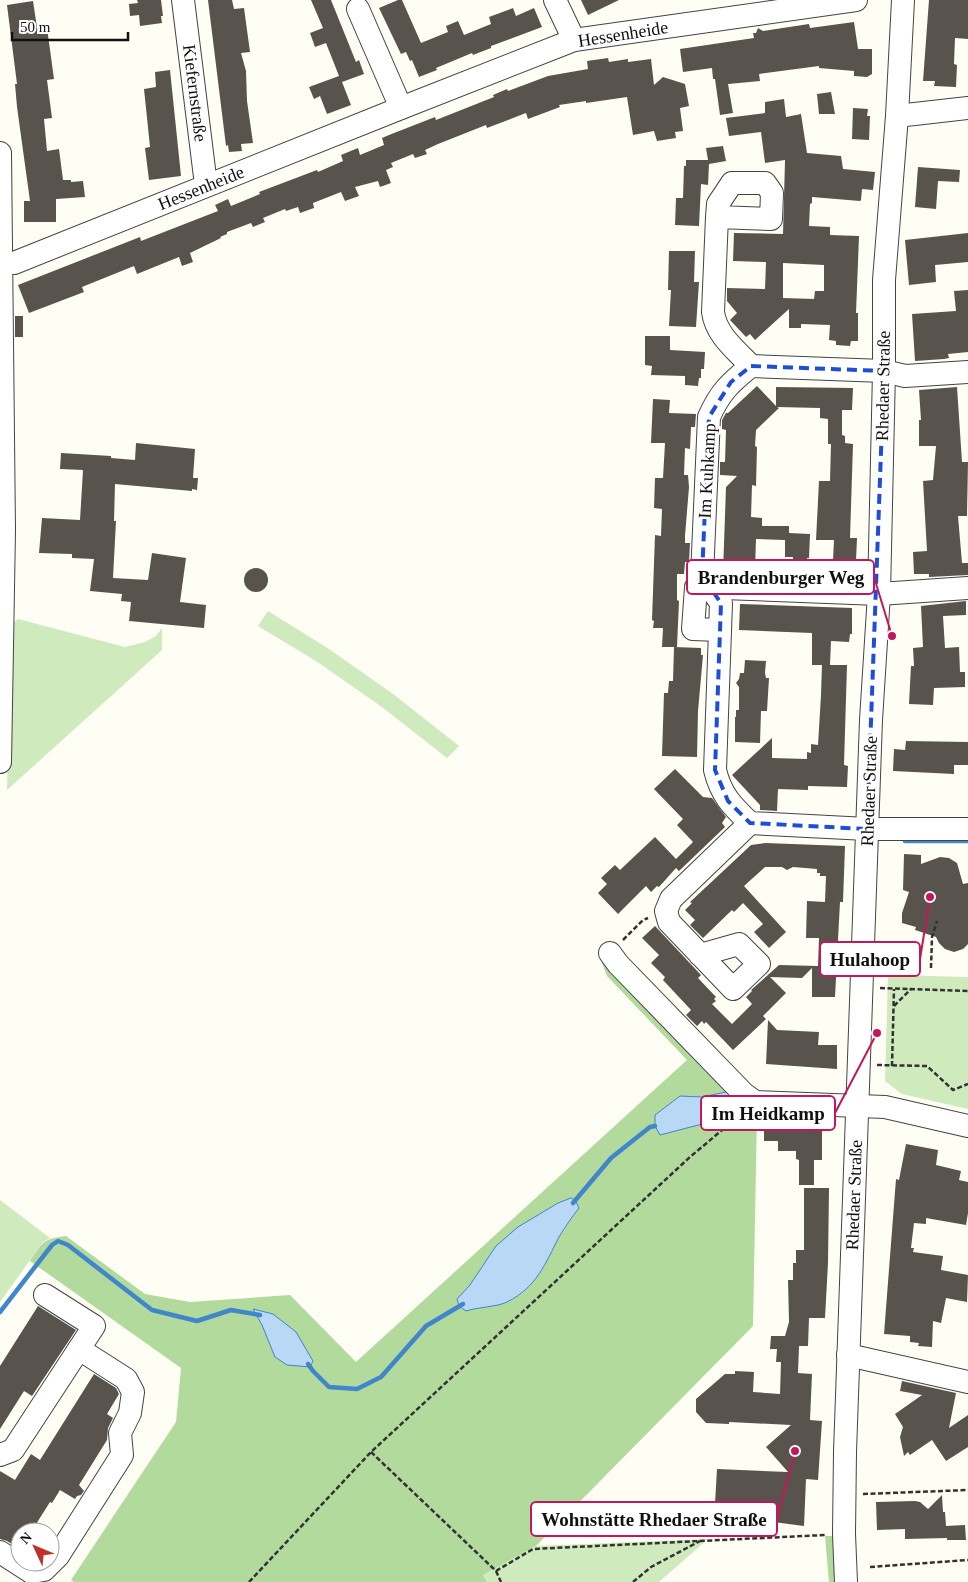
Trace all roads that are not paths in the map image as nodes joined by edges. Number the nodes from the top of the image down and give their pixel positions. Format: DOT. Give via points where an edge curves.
graph roads {
  1 [pos="184,0"];
  2 [pos="555,0"];
  3 [pos="856,0"];
  4 [pos="903,0"];
  5 [pos="748,7"];
  6 [pos="358,9"];
  7 [pos="574,40"];
  8 [pos="401,108"];
  9 [pos="968,108"];
  10 [pos="897,116"];
  11 [pos="0,153"];
  12 [pos="206,186"];
  13 [pos="718,216"];
  14 [pos="1,263"];
  15 [pos="751,366"];
  16 [pos="884,371"];
  17 [pos="968,372"];
  18 [pos="1,483"];
  19 [pos="711,588"];
  20 [pos="968,588"];
  21 [pos="879,594"];
  22 [pos="0,762"];
  23 [pos="750,823"];
  24 [pos="867,829"];
  25 [pos="968,829"];
  26 [pos="610,953"];
  27 [pos="700,955"];
  28 [pos="857,1106"];
  29 [pos="968,1126"];
  30 [pos="45,1295"];
  31 [pos="79,1349"];
  32 [pos="848,1355"];
  33 [pos="968,1382"];
  34 [pos="0,1455"];
  35 [pos="0,1552"];
  36 [pos="43,1576"];
  37 [pos="846,1582"];
  1 -- 12 [label="street, Kiefernstraße"];
  2 -- 7 [label="street"];
  3 -- 5 [label="street, Hessenheide"];
  4 -- 10 [label="street, Rhedaer Straße"];
  5 -- 7 [label="street, Hessenheide"];
  6 -- 8 [label="street"];
  7 -- 8 [label="street, Hessenheide"];
  8 -- 12 [label="street, Hessenheide"];
  9 -- 10 [label="street"];
  10 -- 16 [label="street, Rhedaer Straße" via="884,280"];
  11 -- 14 [label="street"];
  12 -- 14 [label="street, Hessenheide" via="14,263"];
  13 -- 15 [label="street" via="714,322 719,332"];
  14 -- 18 [label="street"];
  15 -- 16 [label="street"];
  15 -- 19 [label="street, Im Kuhkamp" via="731,382 717,399 709,417 702,576"];
  16 -- 17 [label="street" via="905,376"];
  16 -- 21 [label="street, Rhedaer Straße"];
  18 -- 22 [label="street" via="4,530"];
  19 -- 21 [label="street"];
  19 -- 23 [label="street" via="696,587 693,629 719,630 715,770 728,801"];
  20 -- 21 [label="street"];
  21 -- 24 [label="street, Rhedaer Straße"];
  23 -- 24 [label="street"];
  23 -- 27 [label="street" via="671,899 666,911 668,922"];
  24 -- 25 [label="street"];
  24 -- 28 [label="street, Rhedaer Straße"];
  26 -- 28 [label="street" via="755,1102"];
  28 -- 29 [label="street" via="885,1107"];
  28 -- 32 [label="street, Rhedaer Straße"];
  30 -- 31 [label="street" via="94,1326"];
  31 -- 34 [label="street" via="13,1450"];
  31 -- 36 [label="street" via="126,1379 133,1392 130,1413 120,1433 122,1455"];
  32 -- 33 [label="street"];
  32 -- 37 [label="street, Rhedaer Straße" via="844,1494"];
  35 -- 36 [label="street"];
}
